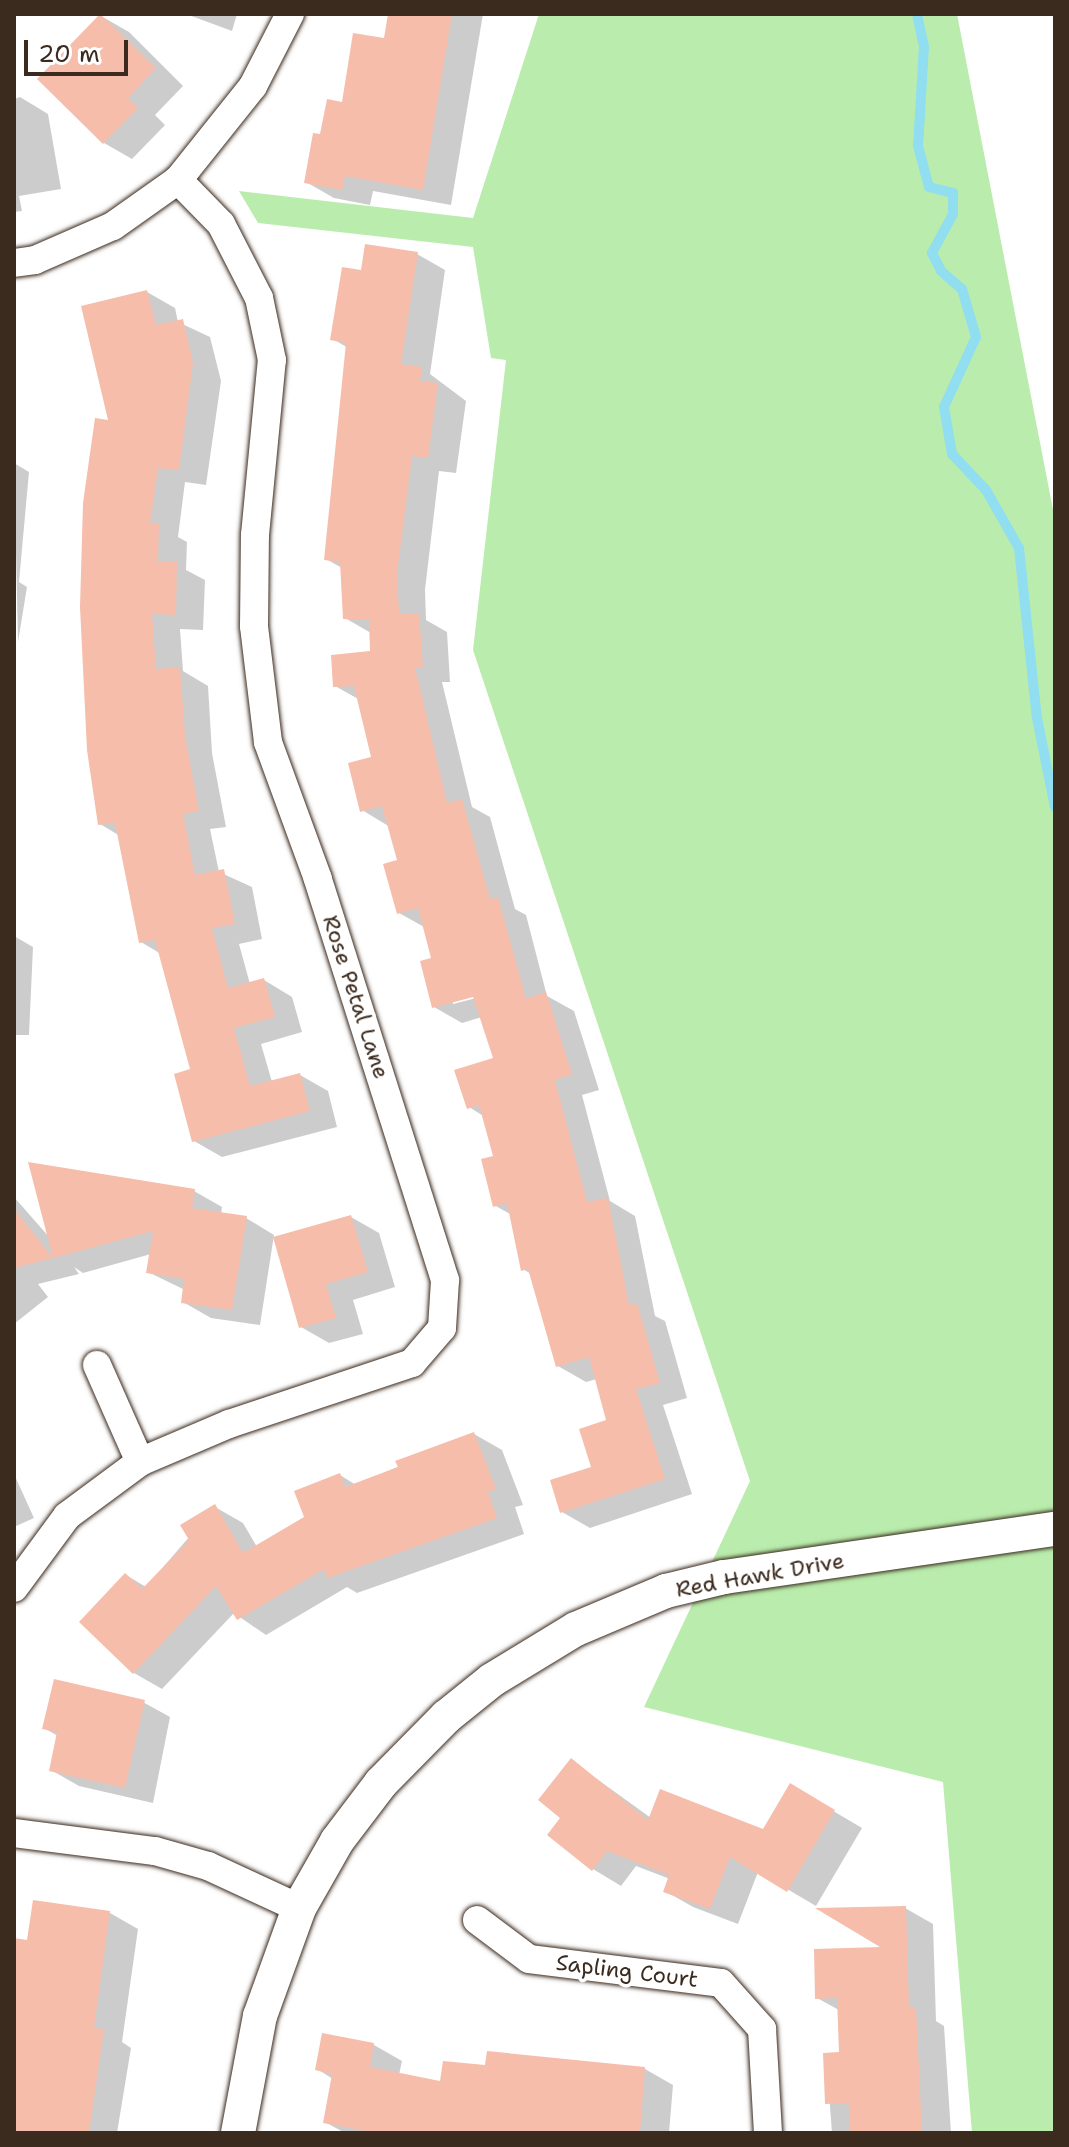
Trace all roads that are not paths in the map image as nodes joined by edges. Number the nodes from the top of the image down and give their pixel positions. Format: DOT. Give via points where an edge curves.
graph roads {
  1 [pos="290,14"];
  2 [pos="178,180"];
  3 [pos="14,263"];
  4 [pos="97,1365"];
  5 [pos="140,1462"];
  6 [pos="1055,1529"];
  7 [pos="14,1588"];
  8 [pos="14,1833"];
  9 [pos="299,1908"];
  10 [pos="477,1920"];
  11 [pos="238,2133"];
  12 [pos="768,2133"];
  1 -- 2 [label="street" via="253,86"];
  2 -- 3 [label="street" via="113,226 35,260"];
  2 -- 5 [label="street, Rose Petal Lane" via="221,224 259,298 272,360 255,535 254,626 268,742 318,879 445,1280 442,1328 412,1363 229,1424"];
  4 -- 5 [label="street"];
  5 -- 7 [label="street, Rose Petal Lane" via="67,1516"];
  6 -- 9 [label="street, Red Hawk Drive" via="724,1577 666,1591 576,1629 526,1657 446,1717 381,1783 337,1841"];
  8 -- 9 [label="street" via="155,1851 208,1866"];
  9 -- 11 [label="street, Red Hawk Drive" via="260,2016"];
  10 -- 12 [label="street, Sapling Court" via="529,1959 721,1983 762,2029"];
}
